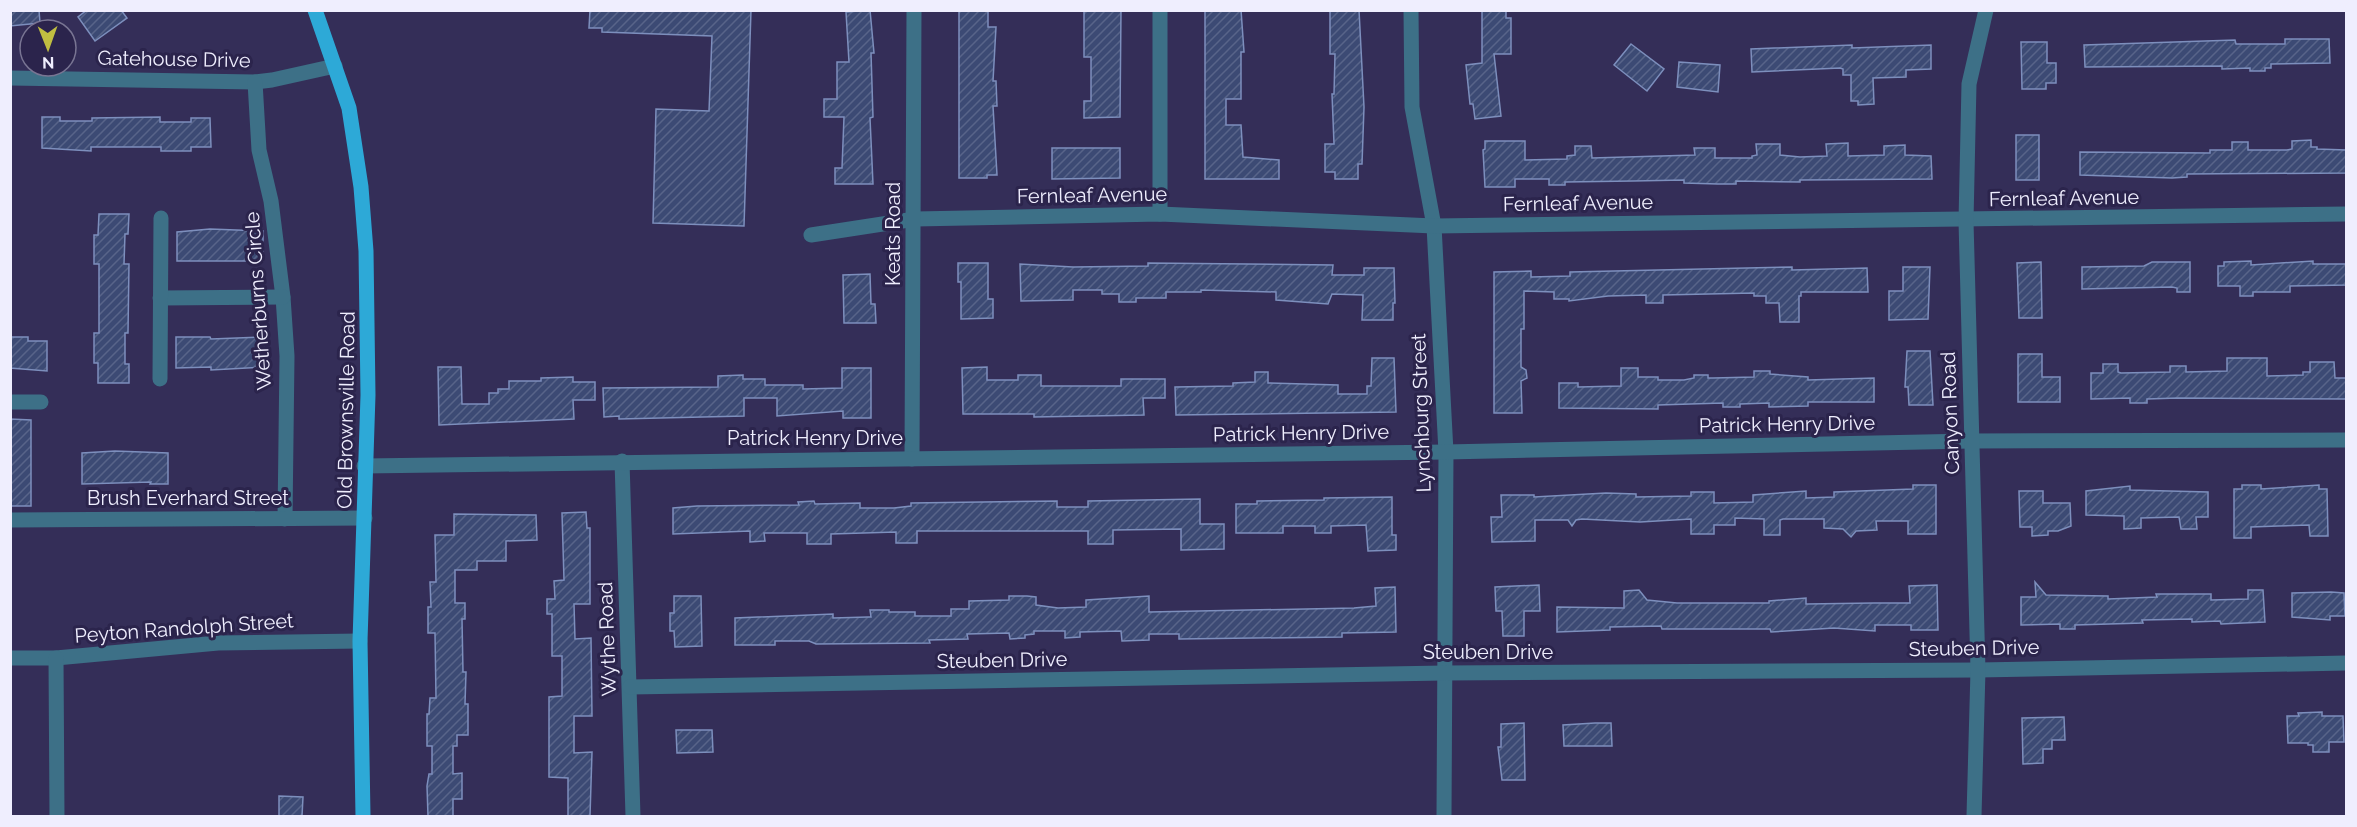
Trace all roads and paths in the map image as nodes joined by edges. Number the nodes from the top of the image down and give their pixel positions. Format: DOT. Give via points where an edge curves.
graph roads {
  1 [pos="315,10"];
  2 [pos="914,10"];
  3 [pos="1160,10"];
  4 [pos="1411,10"];
  5 [pos="1986,10"];
  6 [pos="336,66"];
  7 [pos="10,78"];
  8 [pos="255,82"];
  9 [pos="1160,214"];
  10 [pos="2346,214"];
  11 [pos="161,218"];
  12 [pos="915,219"];
  13 [pos="1966,220"];
  14 [pos="1434,226"];
  15 [pos="812,235"];
  16 [pos="283,297"];
  17 [pos="160,298"];
  18 [pos="160,379"];
  19 [pos="10,402"];
  20 [pos="41,402"];
  21 [pos="2346,440"];
  22 [pos="1971,441"];
  23 [pos="1446,452"];
  24 [pos="912,459"];
  25 [pos="622,461"];
  26 [pos="364,466"];
  27 [pos="365,518"];
  28 [pos="285,519"];
  29 [pos="10,520"];
  30 [pos="360,641"];
  31 [pos="10,658"];
  32 [pos="56,658"];
  33 [pos="2346,663"];
  34 [pos="1978,670"];
  35 [pos="1444,673"];
  36 [pos="630,687"];
  37 [pos="57,816"];
  38 [pos="363,816"];
  39 [pos="633,816"];
  40 [pos="1444,816"];
  41 [pos="1974,816"];
  1 -- 6 [label="main road, Old Brownsville Road"];
  2 -- 12 [label="street, Keats Road"];
  3 -- 9 [label="street"];
  4 -- 14 [label="street, Lynchburg Street" via="1412,107"];
  5 -- 13 [label="street, Canyon Road" via="1969,84"];
  6 -- 8 [label="street, Gatehouse Drive"];
  6 -- 26 [label="main road, Old Brownsville Road" via="349,108 361,187 368,289"];
  7 -- 8 [label="street, Gatehouse Drive"];
  8 -- 16 [label="street, Wetherburns Circle" via="259,150 272,201"];
  9 -- 12 [label="street, Fernleaf Avenue"];
  9 -- 14 [label="street, Fernleaf Avenue"];
  10 -- 13 [label="street, Fernleaf Avenue"];
  11 -- 17 [label="street"];
  12 -- 15 [label="street, Fernleaf Avenue"];
  12 -- 24 [label="street, Keats Road"];
  13 -- 14 [label="street, Fernleaf Avenue"];
  13 -- 22 [label="street, Canyon Road"];
  14 -- 23 [label="street, Lynchburg Street"];
  16 -- 17 [label="street"];
  16 -- 28 [label="street, Wetherburns Circle" via="287,356"];
  17 -- 18 [label="street"];
  19 -- 20 [label="street"];
  21 -- 22 [label="street, Patrick Henry Drive"];
  22 -- 23 [label="street, Patrick Henry Drive"];
  22 -- 34 [label="street, Canyon Road"];
  23 -- 24 [label="street, Patrick Henry Drive"];
  23 -- 35 [label="street, Lynchburg Street"];
  24 -- 25 [label="street, Patrick Henry Drive"];
  25 -- 26 [label="street, Patrick Henry Drive"];
  25 -- 36 [label="street, Wythe Road"];
  26 -- 27 [label="main road, Old Brownsville Road"];
  27 -- 28 [label="street, Brush Everhard Street"];
  27 -- 30 [label="main road, Old Brownsville Road"];
  28 -- 29 [label="street, Brush Everhard Street"];
  30 -- 32 [label="street, Peyton Randolph Street" via="218,643"];
  30 -- 38 [label="main road, Old Brownsville Road"];
  31 -- 32 [label="street, Peyton Randolph Street"];
  32 -- 37 [label="street"];
  33 -- 34 [label="street, Steuben Drive"];
  34 -- 35 [label="street, Steuben Drive"];
  34 -- 41 [label="street, Canyon Road"];
  35 -- 36 [label="street, Steuben Drive"];
  35 -- 40 [label="street, Lynchburg Street"];
  36 -- 39 [label="street, Wythe Road"];
}
